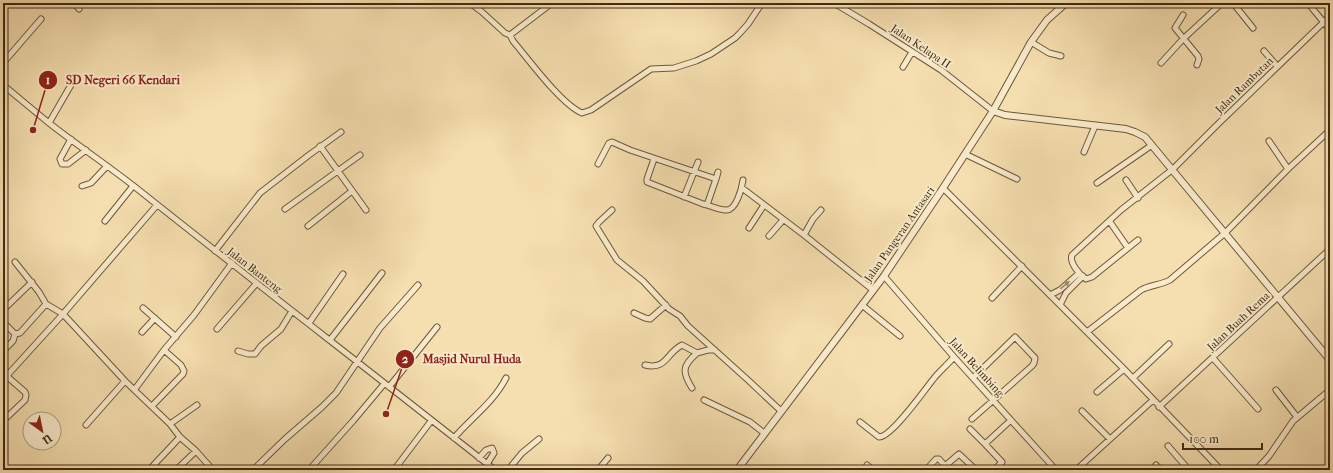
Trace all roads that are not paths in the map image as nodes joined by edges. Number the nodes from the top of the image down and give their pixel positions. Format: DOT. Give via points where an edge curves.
graph roads {
  1 [pos="74,3"];
  2 [pos="470,3"];
  3 [pos="552,3"];
  4 [pos="762,3"];
  5 [pos="834,3"];
  6 [pos="1222,3"];
  7 [pos="1233,3"];
  8 [pos="1308,3"];
  9 [pos="1062,4"];
  10 [pos="79,9"];
  11 [pos="1182,15"];
  12 [pos="1330,16"];
  13 [pos="41,19"];
  14 [pos="1324,22"];
  15 [pos="1253,28"];
  16 [pos="1330,30"];
  17 [pos="510,35"];
  18 [pos="1184,39"];
  19 [pos="1031,42"];
  20 [pos="1264,51"];
  21 [pos="912,52"];
  22 [pos="1061,56"];
  23 [pos="3,63"];
  24 [pos="1161,63"];
  25 [pos="1197,65"];
  26 [pos="1278,66"];
  27 [pos="903,67"];
  28 [pos="75,78"];
  29 [pos="3,86"];
  30 [pos="993,112"];
  31 [pos="49,123"];
  32 [pos="1095,126"];
  33 [pos="1330,130"];
  34 [pos="341,132"];
  35 [pos="71,139"];
  36 [pos="1269,141"];
  37 [pos="1152,145"];
  38 [pos="320,146"];
  39 [pos="86,150"];
  40 [pos="1084,152"];
  41 [pos="965,154"];
  42 [pos="360,155"];
  43 [pos="654,159"];
  44 [pos="698,162"];
  45 [pos="598,164"];
  46 [pos="107,166"];
  47 [pos="1173,169"];
  48 [pos="1288,169"];
  49 [pos="338,171"];
  50 [pos="694,172"];
  51 [pos="718,172"];
  52 [pos="716,179"];
  53 [pos="1017,179"];
  54 [pos="743,180"];
  55 [pos="1126,180"];
  56 [pos="1097,183"];
  57 [pos="82,186"];
  58 [pos="134,186"];
  59 [pos="742,188"];
  60 [pos="943,188"];
  61 [pos="352,191"];
  62 [pos="684,197"];
  63 [pos="1138,198"];
  64 [pos="157,205"];
  65 [pos="707,205"];
  66 [pos="764,205"];
  67 [pos="285,208"];
  68 [pos="366,210"];
  69 [pos="612,210"];
  70 [pos="821,210"];
  71 [pos="783,220"];
  72 [pos="105,221"];
  73 [pos="1110,222"];
  74 [pos="308,226"];
  75 [pos="749,228"];
  76 [pos="1225,233"];
  77 [pos="804,235"];
  78 [pos="768,236"];
  79 [pos="1138,240"];
  80 [pos="1128,248"];
  81 [pos="1330,249"];
  82 [pos="215,251"];
  83 [pos="15,262"];
  84 [pos="232,263"];
  85 [pos="1022,266"];
  86 [pos="382,272"];
  87 [pos="343,274"];
  88 [pos="1081,275"];
  89 [pos="884,276"];
  90 [pos="32,282"];
  91 [pos="256,284"];
  92 [pos="418,284"];
  93 [pos="873,290"];
  94 [pos="1050,295"];
  95 [pos="1278,297"];
  96 [pos="992,298"];
  97 [pos="46,304"];
  98 [pos="666,305"];
  99 [pos="862,305"];
  100 [pos="1060,305"];
  101 [pos="143,308"];
  102 [pos="3,310"];
  103 [pos="292,311"];
  104 [pos="634,313"];
  105 [pos="63,314"];
  106 [pos="155,318"];
  107 [pos="3,322"];
  108 [pos="309,323"];
  109 [pos="437,327"];
  110 [pos="217,329"];
  111 [pos="142,332"];
  112 [pos="1087,332"];
  113 [pos="15,334"];
  114 [pos="900,336"];
  115 [pos="176,337"];
  116 [pos="330,340"];
  117 [pos="1169,344"];
  118 [pos="4,350"];
  119 [pos="164,350"];
  120 [pos="715,350"];
  121 [pos="238,351"];
  122 [pos="697,353"];
  123 [pos="954,357"];
  124 [pos="1213,358"];
  125 [pos="1330,360"];
  126 [pos="356,362"];
  127 [pos="645,364"];
  128 [pos="1124,369"];
  129 [pos="4,377"];
  130 [pos="506,378"];
  131 [pos="974,378"];
  132 [pos="1133,378"];
  133 [pos="125,381"];
  134 [pos="387,385"];
  135 [pos="692,388"];
  136 [pos="135,390"];
  137 [pos="1276,390"];
  138 [pos="1330,390"];
  139 [pos="1096,392"];
  140 [pos="993,399"];
  141 [pos="704,400"];
  142 [pos="1153,400"];
  143 [pos="197,405"];
  144 [pos="152,406"];
  145 [pos="1159,407"];
  146 [pos="1258,409"];
  147 [pos="781,411"];
  148 [pos="1082,411"];
  149 [pos="1297,417"];
  150 [pos="972,419"];
  151 [pos="1011,420"];
  152 [pos="3,421"];
  153 [pos="431,421"];
  154 [pos="860,422"];
  155 [pos="170,424"];
  156 [pos="86,425"];
  157 [pos="970,429"];
  158 [pos="764,433"];
  159 [pos="180,437"];
  160 [pos="454,438"];
  161 [pos="539,439"];
  162 [pos="1110,439"];
  163 [pos="985,444"];
  164 [pos="1168,446"];
  165 [pos="196,451"];
  166 [pos="479,458"];
  167 [pos="608,458"];
  168 [pos="867,465"];
  169 [pos="1156,465"];
  170 [pos="490,468"];
  171 [pos="947,468"];
  172 [pos="149,470"];
  173 [pos="176,470"];
  174 [pos="213,470"];
  175 [pos="253,470"];
  176 [pos="310,470"];
  177 [pos="394,470"];
  178 [pos="508,470"];
  179 [pos="598,470"];
  180 [pos="737,470"];
  181 [pos="874,470"];
  182 [pos="926,470"];
  183 [pos="976,470"];
  184 [pos="994,470"];
  185 [pos="1056,470"];
  186 [pos="1076,470"];
  187 [pos="1161,470"];
  188 [pos="1189,470"];
  189 [pos="1221,470"];
  190 [pos="1256,470"];
  1 -- 10 [label="street"];
  2 -- 17 [label="street"];
  3 -- 17 [label="street"];
  4 -- 17 [label="street" via="740,33 711,54 674,68 650,69 585,113 572,107 562,98"];
  5 -- 21 [label="street, Jalan Kelapa II"];
  6 -- 18 [label="street"];
  7 -- 15 [label="street"];
  8 -- 14 [label="street"];
  9 -- 19 [label="street, Jalan Pangeran Antasari"];
  11 -- 18 [label="street" via="1175,28"];
  12 -- 14 [label="street, Jalan Rambutan"];
  13 -- 23 [label="street"];
  14 -- 16 [label="street"];
  14 -- 26 [label="street, Jalan Rambutan"];
  18 -- 24 [label="street"];
  18 -- 25 [label="street" via="1198,56"];
  19 -- 22 [label="street" via="1049,53"];
  19 -- 30 [label="street, Jalan Pangeran Antasari"];
  20 -- 26 [label="street"];
  21 -- 27 [label="street"];
  21 -- 30 [label="street, Jalan Kelapa II" via="941,70"];
  26 -- 47 [label="street, Jalan Rambutan"];
  28 -- 31 [label="street"];
  29 -- 31 [label="street, Jalan Banteng"];
  30 -- 32 [label="street"];
  30 -- 41 [label="street, Jalan Pangeran Antasari"];
  31 -- 35 [label="street, Jalan Banteng"];
  32 -- 37 [label="street" via="1120,128 1142,134"];
  32 -- 40 [label="street"];
  33 -- 48 [label="street"];
  34 -- 38 [label="street"];
  35 -- 39 [label="street, Jalan Banteng"];
  35 -- 39 [label="street" via="60,159 62,164 70,163"];
  36 -- 48 [label="street"];
  37 -- 47 [label="street"];
  37 -- 56 [label="street"];
  38 -- 49 [label="street"];
  38 -- 82 [label="street" via="260,193"];
  39 -- 46 [label="street, Jalan Banteng"];
  41 -- 53 [label="street"];
  41 -- 60 [label="street, Jalan Pangeran Antasari"];
  42 -- 49 [label="street"];
  43 -- 45 [label="street" via="610,142"];
  43 -- 50 [label="street"];
  43 -- 62 [label="street" via="647,182"];
  44 -- 50 [label="street"];
  46 -- 57 [label="street" via="91,183"];
  46 -- 58 [label="street, Jalan Banteng"];
  47 -- 63 [label="street, Jalan Rambutan"];
  47 -- 76 [label="street"];
  48 -- 76 [label="street"];
  49 -- 61 [label="street"];
  49 -- 67 [label="street"];
  50 -- 52 [label="street"];
  50 -- 62 [label="street"];
  51 -- 52 [label="street"];
  52 -- 65 [label="street"];
  54 -- 59 [label="street"];
  55 -- 63 [label="street"];
  58 -- 64 [label="street, Jalan Banteng"];
  58 -- 72 [label="street"];
  59 -- 65 [label="street" via="734,206 729,210"];
  59 -- 66 [label="street"];
  60 -- 85 [label="street"];
  60 -- 89 [label="street, Jalan Pangeran Antasari"];
  61 -- 68 [label="street"];
  61 -- 74 [label="street"];
  62 -- 65 [label="street"];
  63 -- 73 [label="street, Jalan Rambutan"];
  64 -- 82 [label="street, Jalan Banteng"];
  64 -- 105 [label="street"];
  66 -- 71 [label="street"];
  66 -- 75 [label="street"];
  69 -- 98 [label="street" via="596,227 618,260"];
  70 -- 77 [label="street"];
  71 -- 77 [label="street"];
  71 -- 78 [label="street"];
  73 -- 80 [label="street"];
  73 -- 88 [label="street, Jalan Rambutan" via="1070,257"];
  76 -- 95 [label="street"];
  76 -- 112 [label="street" via="1170,280 1141,290"];
  77 -- 93 [label="street"];
  79 -- 80 [label="street"];
  80 -- 88 [label="street" via="1092,277 1086,279"];
  81 -- 95 [label="street, Jalan Buah Rema"];
  82 -- 84 [label="street, Jalan Banteng"];
  83 -- 90 [label="street"];
  84 -- 91 [label="street, Jalan Banteng"];
  84 -- 115 [label="street"];
  85 -- 94 [label="street"];
  85 -- 96 [label="street"];
  86 -- 116 [label="street"];
  87 -- 108 [label="street"];
  94 -- 88 [label="street, one-way"];
  88 -- 100 [label="street"];
  89 -- 93 [label="street, Jalan Pangeran Antasari"];
  89 -- 123 [label="street, Jalan Belimbing"];
  90 -- 97 [label="street"];
  90 -- 102 [label="street"];
  91 -- 103 [label="street, Jalan Banteng"];
  91 -- 110 [label="street"];
  92 -- 126 [label="street" via="380,328"];
  93 -- 99 [label="street, Jalan Pangeran Antasari"];
  94 -- 100 [label="street"];
  95 -- 124 [label="street, Jalan Buah Rema"];
  95 -- 125 [label="street"];
  97 -- 105 [label="street"];
  97 -- 113 [label="street" via="20,333"];
  98 -- 104 [label="street" via="650,319"];
  98 -- 120 [label="street"];
  99 -- 114 [label="street"];
  99 -- 147 [label="street, Jalan Pangeran Antasari"];
  100 -- 112 [label="street"];
  101 -- 106 [label="street"];
  103 -- 108 [label="street, Jalan Banteng"];
  103 -- 121 [label="street" via="281,329 255,354"];
  105 -- 129 [label="street"];
  105 -- 133 [label="street"];
  106 -- 111 [label="street"];
  106 -- 115 [label="street"];
  107 -- 113 [label="street"];
  108 -- 116 [label="street, Jalan Banteng"];
  109 -- 134 [label="street"];
  112 -- 128 [label="street"];
  113 -- 118 [label="street" via="13,341"];
  115 -- 119 [label="street"];
  116 -- 126 [label="street, Jalan Banteng"];
  117 -- 132 [label="street"];
  119 -- 136 [label="street"];
  119 -- 144 [label="street" via="184,371"];
  120 -- 122 [label="street"];
  120 -- 147 [label="street"];
  122 -- 127 [label="street" via="682,345 658,365"];
  122 -- 135 [label="street" via="690,359 684,371"];
  123 -- 131 [label="street, Jalan Belimbing"];
  123 -- 154 [label="street" via="902,419 885,435 879,437"];
  124 -- 145 [label="street, Jalan Buah Rema"];
  124 -- 146 [label="street"];
  126 -- 134 [label="street, Jalan Banteng"];
  126 -- 175 [label="street" via="344,382 327,402"];
  128 -- 132 [label="street"];
  128 -- 139 [label="street"];
  129 -- 152 [label="street" via="22,389 26,395 25,400"];
  130 -- 160 [label="street" via="490,401"];
  131 -- 140 [label="street, Jalan Belimbing"];
  131 -- 140 [label="street" via="1016,337 1035,361"];
  132 -- 142 [label="street"];
  133 -- 136 [label="street"];
  133 -- 156 [label="street"];
  134 -- 153 [label="street, Jalan Banteng"];
  134 -- 176 [label="street"];
  136 -- 144 [label="street"];
  137 -- 149 [label="street"];
  138 -- 149 [label="street"];
  140 -- 150 [label="street"];
  140 -- 151 [label="street, Jalan Belimbing"];
  141 -- 158 [label="street" via="750,422"];
  142 -- 145 [label="street"];
  142 -- 162 [label="street"];
  143 -- 155 [label="street"];
  144 -- 155 [label="street"];
  145 -- 189 [label="street"];
  147 -- 158 [label="street, Jalan Pangeran Antasari"];
  148 -- 162 [label="street"];
  149 -- 190 [label="street"];
  151 -- 163 [label="street"];
  151 -- 185 [label="street, Jalan Belimbing"];
  153 -- 160 [label="street, Jalan Banteng"];
  153 -- 177 [label="street"];
  155 -- 159 [label="street"];
  157 -- 163 [label="street"];
  158 -- 180 [label="street, Jalan Pangeran Antasari"];
  159 -- 165 [label="street"];
  159 -- 172 [label="street"];
  160 -- 166 [label="street, Jalan Banteng"];
  161 -- 178 [label="street" via="522,453"];
  162 -- 186 [label="street"];
  163 -- 184 [label="street" via="1002,462"];
  164 -- 188 [label="street"];
  165 -- 173 [label="street"];
  165 -- 174 [label="street"];
  166 -- 170 [label="street, Jalan Banteng"];
  166 -- 170 [label="street" via="486,450 492,448 494,453"];
  167 -- 179 [label="street"];
  168 -- 181 [label="street"];
  169 -- 187 [label="street"];
  171 -- 182 [label="street" via="938,459"];
  171 -- 183 [label="street" via="957,452"];
}
